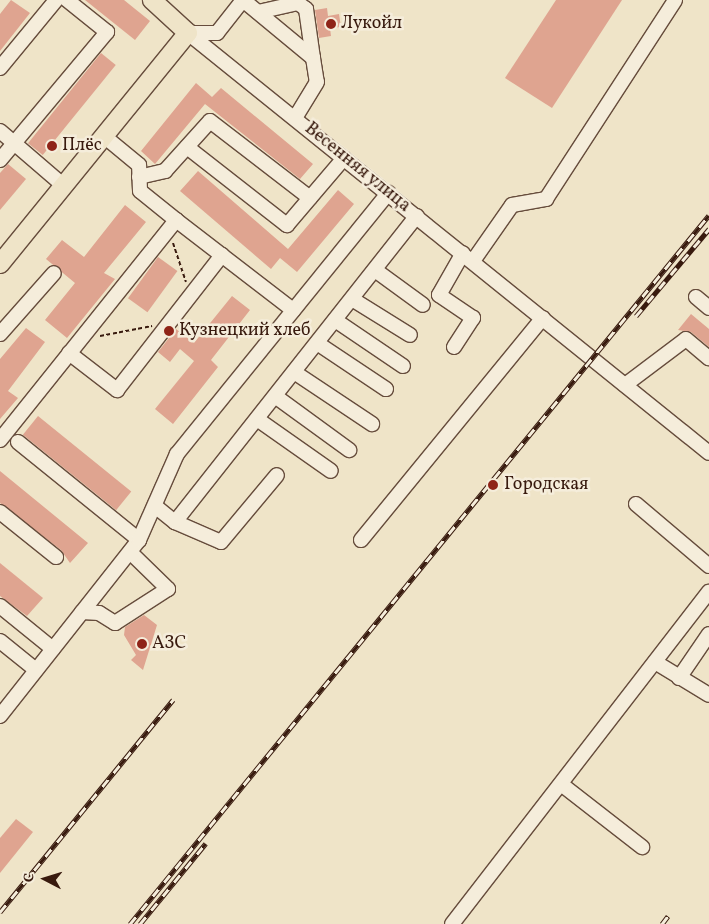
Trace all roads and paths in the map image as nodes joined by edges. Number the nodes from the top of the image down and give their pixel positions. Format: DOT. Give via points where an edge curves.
graph roads {
  1 [pos="56,0"];
  2 [pos="67,0"];
  3 [pos="243,0"];
  4 [pos="675,0"];
  5 [pos="157,2"];
  6 [pos="258,12"];
  7 [pos="188,33"];
  8 [pos="314,58"];
  9 [pos="0,68"];
  10 [pos="295,118"];
  11 [pos="0,131"];
  12 [pos="104,136"];
  13 [pos="14,144"];
  14 [pos="186,147"];
  15 [pos="344,158"];
  16 [pos="0,160"];
  17 [pos="139,177"];
  18 [pos="64,186"];
  19 [pos="388,193"];
  20 [pos="310,198"];
  21 [pos="417,216"];
  22 [pos="172,224"];
  23 [pos="222,255"];
  24 [pos="468,257"];
  25 [pos="0,264"];
  26 [pos="375,270"];
  27 [pos="54,273"];
  28 [pos="190,296"];
  29 [pos="696,297"];
  30 [pos="352,299"];
  31 [pos="423,305"];
  32 [pos="709,308"];
  33 [pos="294,310"];
  34 [pos="543,318"];
  35 [pos="335,320"];
  36 [pos="169,323"];
  37 [pos="2,327"];
  38 [pos="410,335"];
  39 [pos="80,339"];
  40 [pos="317,343"];
  41 [pos="454,347"];
  42 [pos="69,353"];
  43 [pos="709,358"];
  44 [pos="403,366"];
  45 [pos="294,372"];
  46 [pos="625,385"];
  47 [pos="386,389"];
  48 [pos="275,396"];
  49 [pos="257,419"];
  50 [pos="372,424"];
  51 [pos="0,440"];
  52 [pos="18,442"];
  53 [pos="349,450"];
  54 [pos="709,453"];
  55 [pos="331,471"];
  56 [pos="277,475"];
  57 [pos="636,504"];
  58 [pos="154,506"];
  59 [pos="0,512"];
  60 [pos="175,522"];
  61 [pos="139,540"];
  62 [pos="361,540"];
  63 [pos="130,552"];
  64 [pos="56,557"];
  65 [pos="709,566"];
  66 [pos="709,592"];
  67 [pos="0,606"];
  68 [pos="82,612"];
  69 [pos="709,634"];
  70 [pos="0,641"];
  71 [pos="53,649"];
  72 [pos="654,662"];
  73 [pos="36,670"];
  74 [pos="679,678"];
  75 [pos="709,695"];
  76 [pos="0,716"];
  77 [pos="561,784"];
  78 [pos="642,847"];
  79 [pos="452,924"];
  1 -- 9 [label="street"];
  2 -- 13 [label="street" via="107,32"];
  3 -- 6 [label="street"];
  3 -- 7 [label="street" via="217,33"];
  4 -- 24 [label="street" via="546,199 512,205"];
  5 -- 7 [label="main road, Весенняя улица"];
  6 -- 8 [label="street"];
  6 -- 8 [label="street" via="298,3 306,9"];
  7 -- 10 [label="street, Весенняя улица"];
  7 -- 12 [label="main road"];
  8 -- 10 [label="street" via="317,82"];
  10 -- 15 [label="street, Весенняя улица"];
  11 -- 13 [label="street"];
  12 -- 17 [label="street" via="139,165"];
  12 -- 18 [label="main road"];
  13 -- 16 [label="street"];
  13 -- 18 [label="street"];
  14 -- 17 [label="street" via="165,171"];
  14 -- 20 [label="street" via="210,120"];
  14 -- 20 [label="street" via="287,225"];
  15 -- 19 [label="street, Весенняя улица"];
  15 -- 20 [label="street"];
  17 -- 22 [label="street" via="140,191"];
  18 -- 25 [label="main road"];
  19 -- 21 [label="street, Весенняя улица"];
  19 -- 33 [label="street"];
  21 -- 24 [label="street, Весенняя улица"];
  21 -- 26 [label="street"];
  22 -- 23 [label="street"];
  22 -- 28 [label="path"];
  22 -- 39 [label="street"];
  23 -- 28 [label="street"];
  23 -- 33 [label="street"];
  24 -- 34 [label="street, Весенняя улица"];
  24 -- 41 [label="street" via="439,295 473,318"];
  26 -- 30 [label="street"];
  26 -- 31 [label="street"];
  27 -- 37 [label="street"];
  28 -- 36 [label="street"];
  29 -- 32 [label="street"];
  30 -- 35 [label="street"];
  30 -- 38 [label="street"];
  33 -- 58 [label="street" via="178,454"];
  34 -- 46 [label="street, Весенняя улица"];
  34 -- 62 [label="street"];
  35 -- 40 [label="street"];
  35 -- 44 [label="street"];
  36 -- 39 [label="path"];
  36 -- 42 [label="street" via="116,390"];
  39 -- 42 [label="street"];
  40 -- 45 [label="street"];
  40 -- 47 [label="street"];
  42 -- 51 [label="street"];
  43 -- 46 [label="street" via="686,339"];
  45 -- 48 [label="street"];
  45 -- 50 [label="street"];
  46 -- 54 [label="street, Весенняя улица"];
  48 -- 49 [label="street"];
  48 -- 53 [label="street"];
  49 -- 55 [label="street"];
  49 -- 60 [label="street"];
  52 -- 61 [label="street"];
  56 -- 60 [label="street" via="221,542"];
  57 -- 65 [label="street"];
  58 -- 60 [label="street"];
  58 -- 61 [label="street"];
  59 -- 64 [label="street"];
  61 -- 63 [label="street"];
  63 -- 68 [label="street"];
  63 -- 68 [label="street" via="168,589 115,623 99,613"];
  66 -- 72 [label="street"];
  67 -- 71 [label="street"];
  68 -- 71 [label="street"];
  69 -- 74 [label="street"];
  70 -- 73 [label="street"];
  71 -- 73 [label="street"];
  72 -- 74 [label="street"];
  72 -- 77 [label="street"];
  73 -- 76 [label="street"];
  74 -- 75 [label="street"];
  77 -- 78 [label="street"];
  77 -- 79 [label="street"];
}
